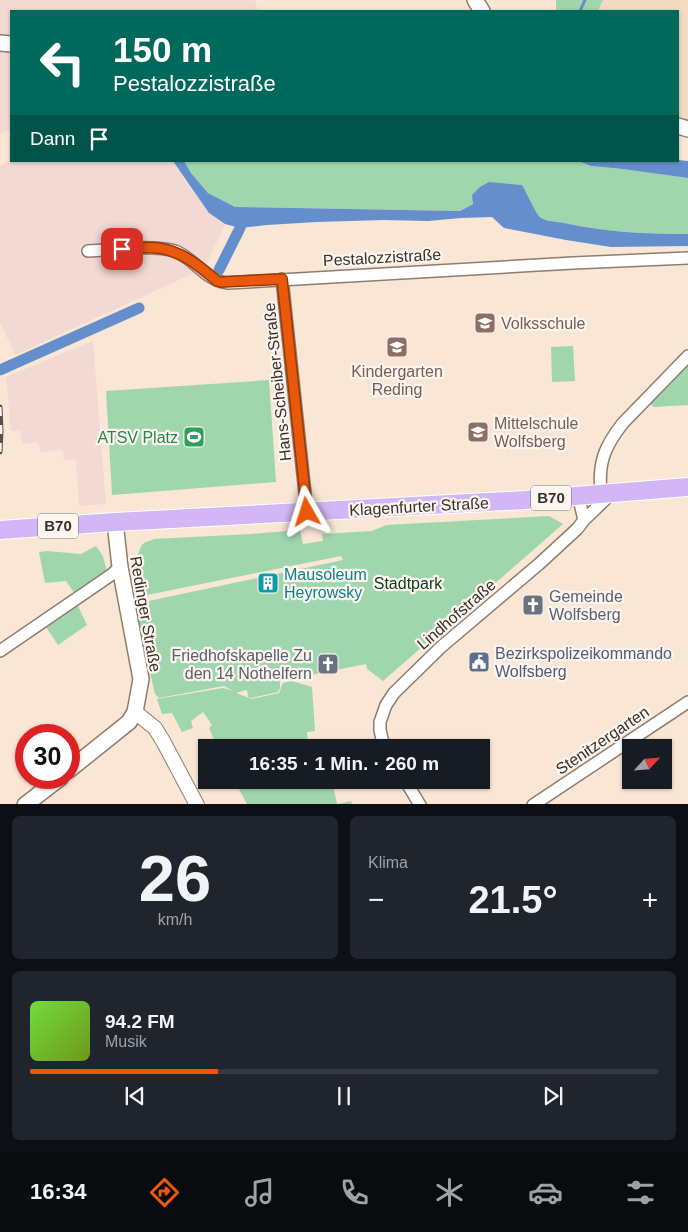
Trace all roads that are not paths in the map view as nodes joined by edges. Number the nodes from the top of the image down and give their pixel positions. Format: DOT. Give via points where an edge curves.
graph roads {
  1 [pos="88,251"];
  2 [pos="688,258"];
  3 [pos="282,279"];
  4 [pos="688,356"];
  5 [pos="688,487"];
  6 [pos="607,493"];
  7 [pos="578,496"];
  8 [pos="307,512"];
  9 [pos="584,520"];
  10 [pos="115,522"];
  11 [pos="0,530"];
  12 [pos="120,567"];
  13 [pos="0,651"];
  14 [pos="688,702"];
  15 [pos="135,712"];
  16 [pos="382,739"];
  17 [pos="80,761"];
  18 [pos="46,789"];
  19 [pos="411,789"];
  20 [pos="26,804"];
  21 [pos="197,804"];
  22 [pos="420,804"];
  23 [pos="533,804"];
  1 -- 3 [label="street, Pestalozzistraße" via="156,248 188,258 221,282"];
  2 -- 3 [label="street, Pestalozzistraße"];
  3 -- 8 [label="street, Hans-Scheiber-Straße"];
  4 -- 6 [label="street" via="623,423 608,445 600,478"];
  5 -- 6 [label="main road, Klagenfurter Straße / B70"];
  6 -- 7 [label="main road, Klagenfurter Straße / B70"];
  6 -- 9 [label="street, Lindhofstraße"];
  7 -- 8 [label="main road, Klagenfurter Straße / B70"];
  7 -- 9 [label="street"];
  8 -- 10 [label="main road, Klagenfurter Straße / B70"];
  9 -- 16 [label="street, Lindhofstraße" via="394,693 380,722"];
  10 -- 11 [label="main road, Klagenfurter Straße / B70"];
  10 -- 12 [label="main road, Redinger Straße"];
  12 -- 13 [label="street"];
  12 -- 15 [label="main road, Redinger Straße" via="141,679"];
  14 -- 23 [label="street, Stenitzergarten"];
  15 -- 17 [label="main road" via="129,722"];
  15 -- 21 [label="street" via="155,728"];
  18 -- 20 [label="main road"];
  19 -- 22 [label="street"];
}
